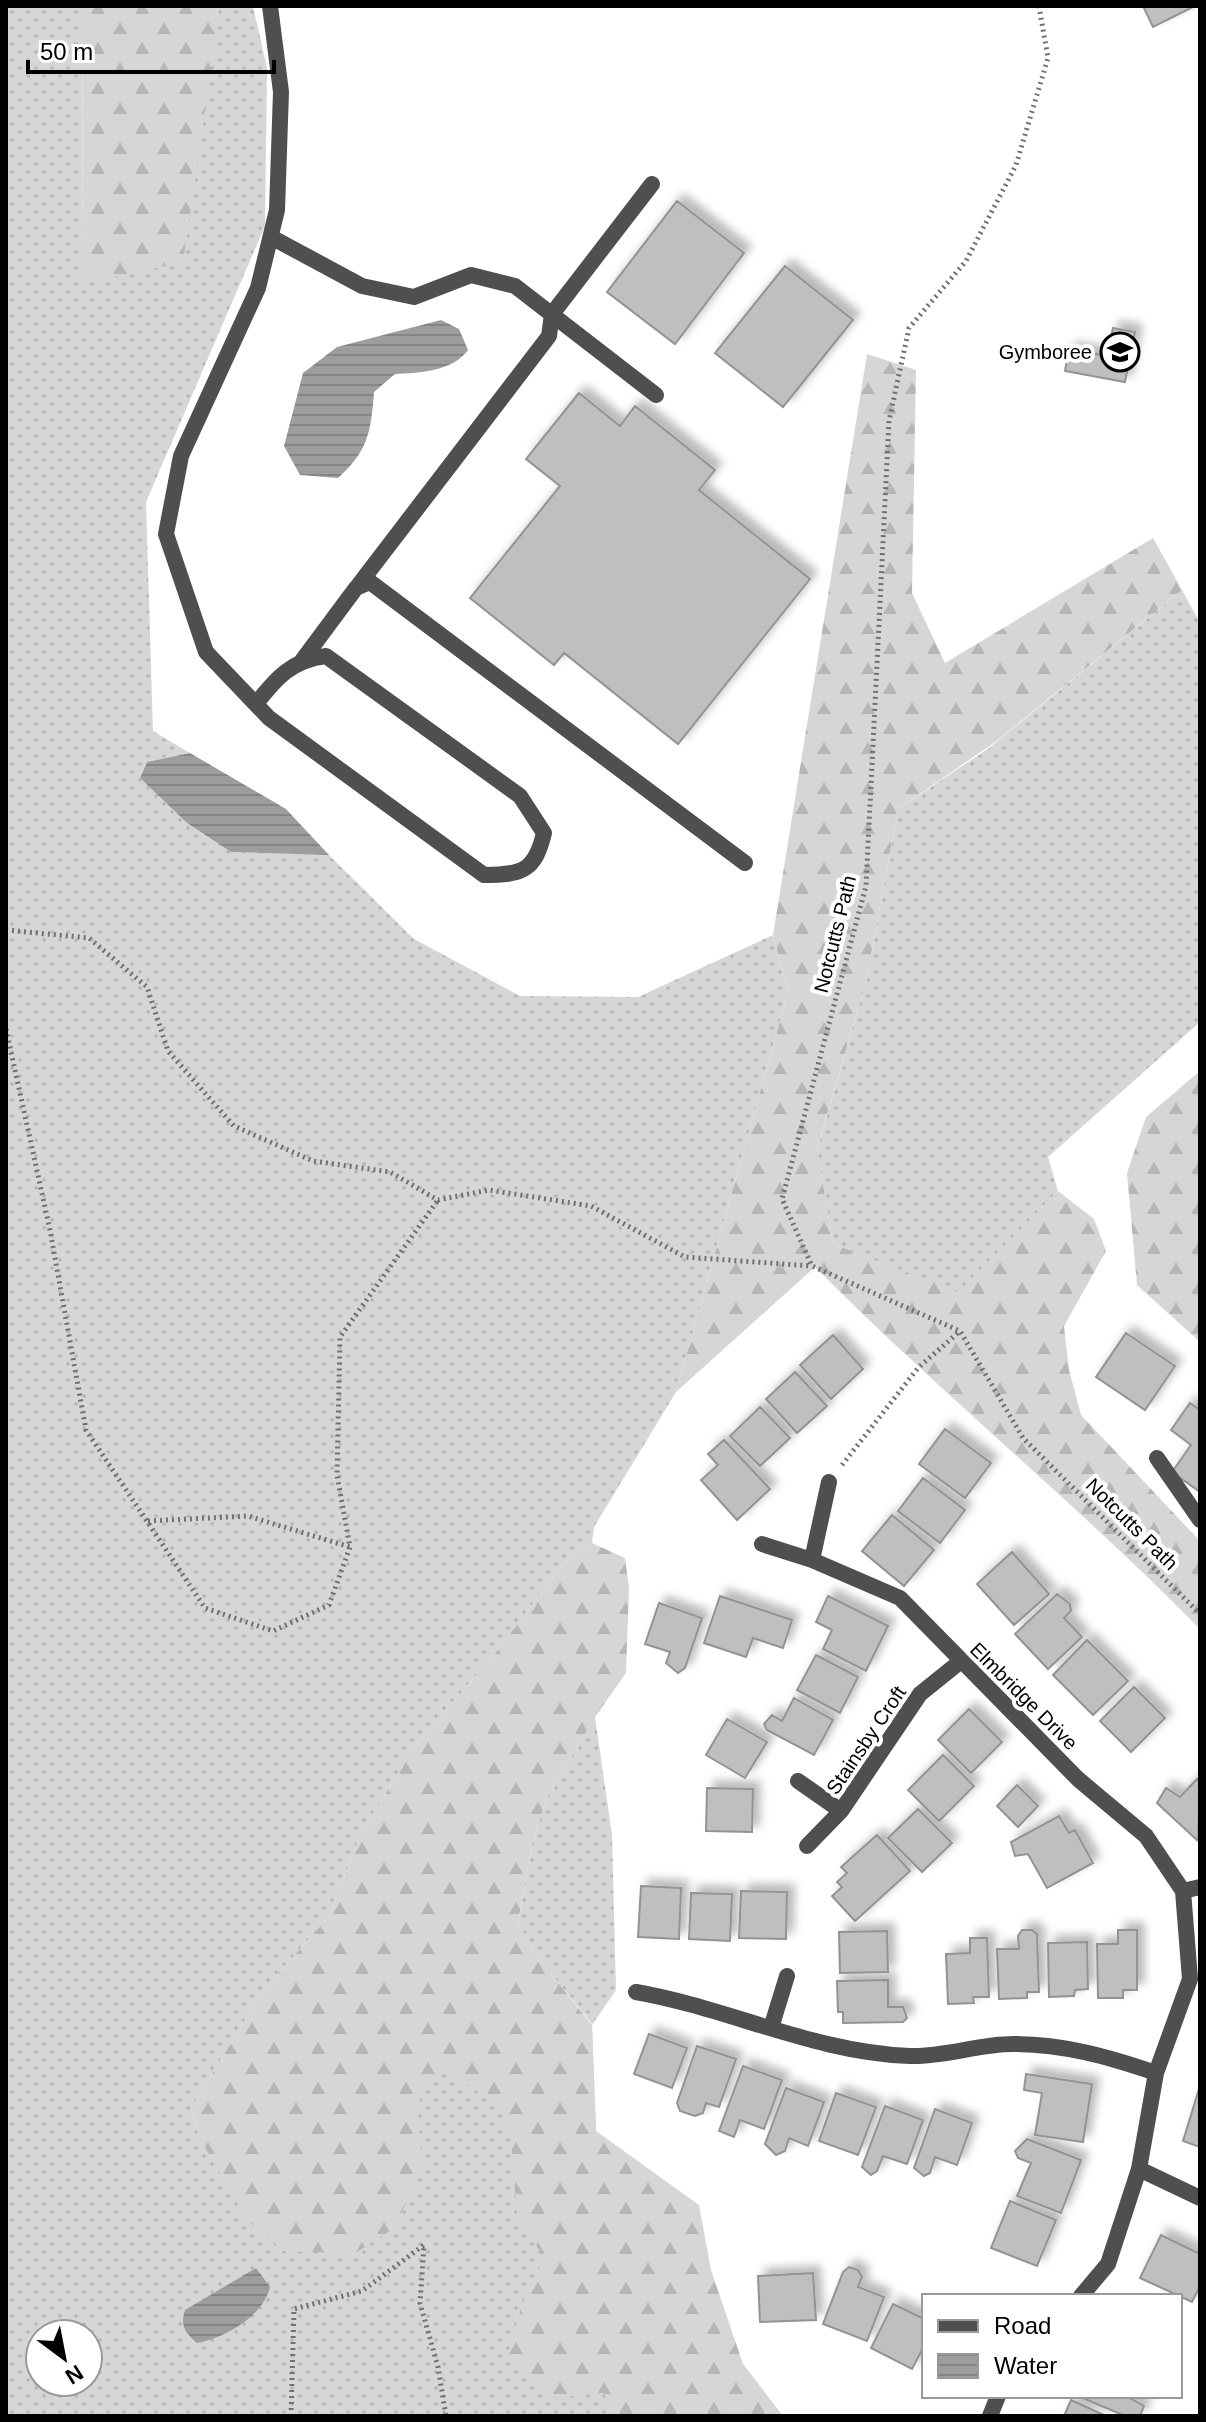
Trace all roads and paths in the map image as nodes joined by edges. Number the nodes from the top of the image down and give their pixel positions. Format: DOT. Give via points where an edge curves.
graph roads {
  1 [pos="270,6"];
  2 [pos="1039,6"];
  3 [pos="652,184"];
  4 [pos="271,237"];
  5 [pos="552,314"];
  6 [pos="656,395"];
  7 [pos="356,588"];
  8 [pos="301,662"];
  9 [pos="256,704"];
  10 [pos="745,863"];
  11 [pos="6,930"];
  12 [pos="6,1029"];
  13 [pos="438,1200"];
  14 [pos="812,1266"];
  15 [pos="960,1331"];
  16 [pos="1157,1458"];
  17 [pos="829,1482"];
  18 [pos="1200,1520"];
  19 [pos="147,1521"];
  20 [pos="762,1544"];
  21 [pos="350,1547"];
  22 [pos="812,1560"];
  23 [pos="1200,1614"];
  24 [pos="961,1661"];
  25 [pos="798,1781"];
  26 [pos="841,1811"];
  27 [pos="807,1846"];
  28 [pos="1192,1889"];
  29 [pos="787,1976"];
  30 [pos="636,1992"];
  31 [pos="771,2028"];
  32 [pos="1156,2073"];
  33 [pos="1139,2169"];
  34 [pos="1200,2198"];
  35 [pos="1083,2294"];
  36 [pos="291,2416"];
  37 [pos="446,2416"];
  1 -- 4 [label="street" via="281,92 277,210"];
  2 -- 14 [label="path, Notcutts Path" via="1048,58 1016,165 966,261 909,328 889,421 866,886 782,1199"];
  3 -- 5 [label="street"];
  4 -- 5 [label="street" via="362,286 414,297 471,275 515,286"];
  4 -- 9 [label="street" via="258,288 181,456 166,534 206,652"];
  5 -- 6 [label="street"];
  5 -- 7 [label="street" via="549,336"];
  7 -- 8 [label="street"];
  7 -- 10 [label="street" via="370,582"];
  8 -- 9 [label="street" via="278,675"];
  8 -- 9 [label="street" via="326,656 520,796 544,833 530,866 510,875 484,875"];
  11 -- 13 [label="path" via="89,938 147,987 168,1051 234,1126 313,1161 390,1172"];
  12 -- 19 [label="path" via="86,1430"];
  13 -- 14 [label="path" via="489,1190 591,1206 685,1257"];
  13 -- 21 [label="path" via="340,1337 337,1475"];
  14 -- 15 [label="path"];
  15 -- 17 [label="path" via="918,1368"];
  15 -- 23 [label="path, Notcutts Path" via="1023,1438"];
  16 -- 18 [label="street"];
  17 -- 22 [label="street"];
  19 -- 21 [label="path" via="248,1516"];
  19 -- 21 [label="path" via="205,1608 273,1631 329,1605"];
  20 -- 22 [label="street, Elmbridge Drive"];
  22 -- 24 [label="street, Elmbridge Drive" via="900,1598"];
  24 -- 26 [label="street, Stainsby Croft" via="920,1694"];
  24 -- 28 [label="street, Elmbridge Drive" via="1078,1779 1146,1836"];
  25 -- 26 [label="street, Stainsby Croft"];
  26 -- 27 [label="street, Stainsby Croft"];
  28 -- 32 [label="street, Elmbridge Drive" via="1190,1979"];
  29 -- 31 [label="street"];
  30 -- 31 [label="street"];
  31 -- 32 [label="street" via="911,2056 1013,2044 1088,2050"];
  32 -- 33 [label="street, Elmbridge Drive"];
  33 -- 34 [label="street"];
  33 -- 35 [label="street, Elmbridge Drive" via="1108,2264"];
  36 -- 37 [label="path" via="294,2309 362,2291 424,2245 420,2303"];
}
